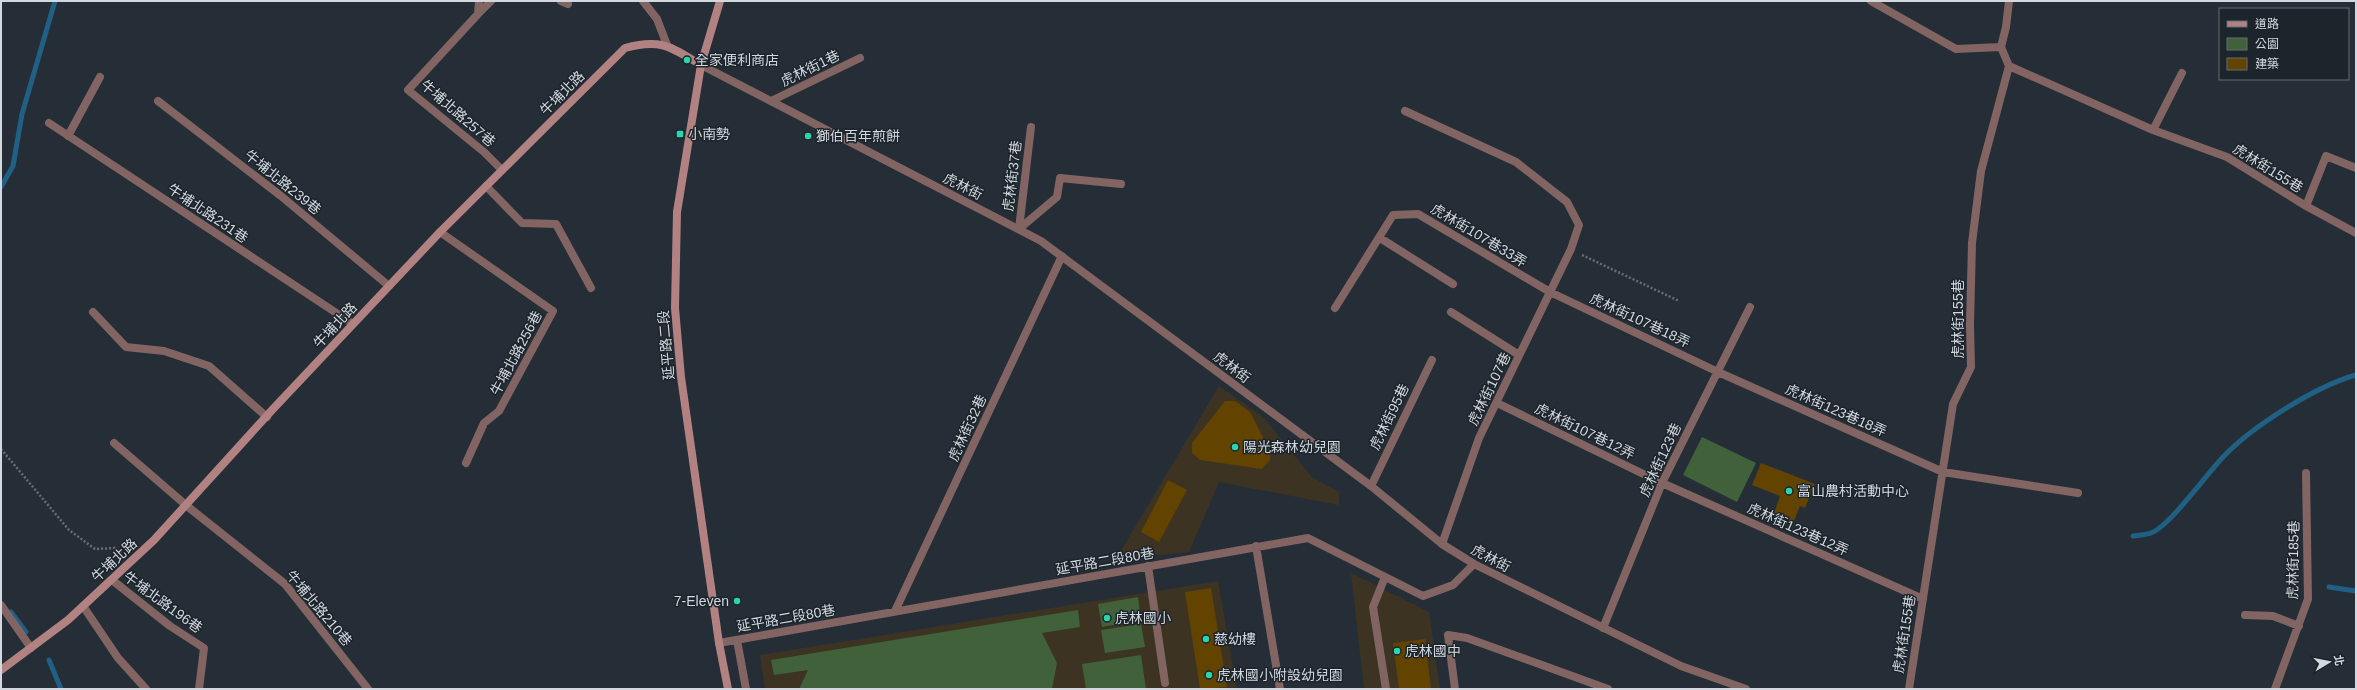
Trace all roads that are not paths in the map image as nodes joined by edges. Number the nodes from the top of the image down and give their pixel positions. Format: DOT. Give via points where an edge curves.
graph roads {
  1 [pos="479,1"];
  2 [pos="491,1"];
  3 [pos="643,1"];
  4 [pos="720,1"];
  5 [pos="1871,1"];
  6 [pos="2009,1"];
  7 [pos="478,14"];
  8 [pos="667,45"];
  9 [pos="2001,47"];
  10 [pos="860,58"];
  11 [pos="701,65"];
  12 [pos="2009,66"];
  13 [pos="2182,73"];
  14 [pos="100,77"];
  15 [pos="158,101"];
  16 [pos="771,101"];
  17 [pos="1405,111"];
  18 [pos="49,122"];
  19 [pos="1031,126"];
  20 [pos="2153,130"];
  21 [pos="68,136"];
  22 [pos="2356,168"];
  23 [pos="502,170"];
  24 [pos="1121,184"];
  25 [pos="486,186"];
  26 [pos="2306,206"];
  27 [pos="1019,229"];
  28 [pos="440,232"];
  29 [pos="2356,233"];
  30 [pos="1380,238"];
  31 [pos="1062,256"];
  32 [pos="1453,284"];
  33 [pos="389,286"];
  34 [pos="591,288"];
  35 [pos="1550,292"];
  36 [pos="1750,307"];
  37 [pos="1335,308"];
  38 [pos="93,312"];
  39 [pos="1451,312"];
  40 [pos="353,324"];
  41 [pos="1519,355"];
  42 [pos="1432,360"];
  43 [pos="1718,372"];
  44 [pos="1496,403"];
  45 [pos="267,417"];
  46 [pos="114,443"];
  47 [pos="466,463"];
  48 [pos="1943,472"];
  49 [pos="2306,473"];
  50 [pos="1662,483"];
  51 [pos="1371,486"];
  52 [pos="2078,493"];
  53 [pos="187,506"];
  54 [pos="1442,544"];
  55 [pos="1256,546"];
  56 [pos="1474,564"];
  57 [pos="1148,566"];
  58 [pos="1385,577"];
  59 [pos="112,580"];
  60 [pos="1923,599"];
  61 [pos="1,605"];
  62 [pos="83,606"];
  63 [pos="895,611"];
  64 [pos="2244,615"];
  65 [pos="2298,626"];
  66 [pos="1603,628"];
  67 [pos="737,640"];
  68 [pos="719,643"];
  69 [pos="30,648"];
  70 [pos="1,670"];
  71 [pos="1165,683"];
  72 [pos="146,689"];
  73 [pos="199,689"];
  74 [pos="368,689"];
  75 [pos="728,689"];
  76 [pos="746,689"];
  77 [pos="1280,689"];
  78 [pos="1386,689"];
  79 [pos="1456,689"];
  80 [pos="1608,689"];
  81 [pos="1746,689"];
  82 [pos="1909,689"];
  83 [pos="2275,689"];
  1 -- 7 [label="street"];
  2 -- 7 [label="street"];
  3 -- 8 [label="street" via="657,19"];
  4 -- 11 [label="street, 延平路二段"];
  5 -- 9 [label="street" via="1956,49"];
  6 -- 9 [label="street"];
  7 -- 23 [label="street, 牛埔北路257巷" via="408,90 484,152"];
  8 -- 11 [label="street, 牛埔北路"];
  8 -- 23 [label="street, 牛埔北路" via="644,43 625,48"];
  9 -- 12 [label="street"];
  10 -- 16 [label="street, 虎林街1巷"];
  11 -- 16 [label="street, 虎林街"];
  11 -- 68 [label="street, 延平路二段" via="677,212 675,308 681,377"];
  12 -- 20 [label="street, 虎林街155巷"];
  12 -- 48 [label="street, 虎林街155巷" via="1981,171 1972,243 1971,367 1953,404"];
  13 -- 20 [label="street"];
  14 -- 21 [label="street"];
  15 -- 33 [label="street, 牛埔北路239巷" via="281,196"];
  16 -- 27 [label="street, 虎林街"];
  17 -- 35 [label="street, 虎林街107巷" via="1516,162 1566,202 1579,225 1571,249"];
  18 -- 21 [label="street, 牛埔北路231巷"];
  19 -- 27 [label="street, 虎林街37巷"];
  20 -- 26 [label="street, 虎林街155巷" via="2227,157"];
  21 -- 40 [label="street, 牛埔北路231巷"];
  22 -- 26 [label="street" via="2326,156"];
  23 -- 25 [label="street, 牛埔北路"];
  24 -- 27 [label="street" via="1060,178 1057,197"];
  25 -- 28 [label="street, 牛埔北路"];
  25 -- 34 [label="street" via="522,223 556,224"];
  26 -- 29 [label="street, 虎林街155巷"];
  27 -- 31 [label="street, 虎林街" via="1042,241"];
  28 -- 33 [label="street, 牛埔北路"];
  28 -- 47 [label="street, 牛埔北路256巷" via="553,311 499,411 484,424"];
  30 -- 32 [label="street"];
  30 -- 35 [label="street, 虎林街107巷33弄" via="1393,215 1418,214"];
  30 -- 37 [label="street, 虎林街107巷33弄"];
  31 -- 51 [label="street, 虎林街"];
  31 -- 63 [label="street, 虎林街32巷"];
  33 -- 40 [label="street, 牛埔北路"];
  35 -- 41 [label="street, 虎林街107巷"];
  35 -- 43 [label="street, 虎林街107巷18弄"];
  36 -- 43 [label="street, 虎林街123巷"];
  38 -- 45 [label="street" via="126,347 164,351 209,366"];
  39 -- 41 [label="street"];
  40 -- 45 [label="street, 牛埔北路"];
  41 -- 44 [label="street, 虎林街107巷"];
  42 -- 51 [label="street, 虎林街95巷"];
  43 -- 48 [label="street, 虎林街123巷18弄"];
  43 -- 50 [label="street, 虎林街123巷"];
  44 -- 50 [label="street, 虎林街107巷12弄"];
  44 -- 54 [label="street, 虎林街107巷" via="1480,438"];
  45 -- 53 [label="street, 牛埔北路"];
  46 -- 53 [label="street, 牛埔北路210巷"];
  48 -- 52 [label="street, 虎林街123巷18弄"];
  48 -- 60 [label="street, 虎林街155巷"];
  49 -- 65 [label="street, 虎林街185巷" via="2308,599"];
  50 -- 60 [label="street, 虎林街123巷12弄"];
  50 -- 66 [label="street, 虎林街123巷"];
  51 -- 54 [label="street, 虎林街"];
  53 -- 59 [label="street, 牛埔北路"];
  53 -- 74 [label="street, 牛埔北路210巷" via="285,584"];
  54 -- 56 [label="street, 虎林街"];
  55 -- 57 [label="street, 延平路二段80巷"];
  55 -- 58 [label="street, 延平路二段80巷" via="1308,538"];
  55 -- 77 [label="street"];
  56 -- 58 [label="street, 延平路二段80巷" via="1453,585 1422,596"];
  56 -- 66 [label="street, 虎林街"];
  57 -- 63 [label="street, 延平路二段80巷"];
  57 -- 71 [label="street"];
  58 -- 78 [label="street" via="1373,607"];
  59 -- 62 [label="street, 牛埔北路"];
  59 -- 73 [label="street, 牛埔北路196巷" via="170,626 204,648"];
  60 -- 82 [label="street, 虎林街155巷"];
  61 -- 69 [label="street"];
  62 -- 69 [label="street, 牛埔北路"];
  62 -- 72 [label="street" via="118,658"];
  63 -- 67 [label="street, 延平路二段80巷"];
  64 -- 65 [label="street" via="2274,616"];
  65 -- 83 [label="street, 虎林街185巷"];
  66 -- 81 [label="street, 虎林街" via="1681,666"];
  67 -- 68 [label="street, 延平路二段80巷"];
  67 -- 76 [label="street"];
  68 -- 75 [label="street, 延平路二段"];
  69 -- 70 [label="street, 牛埔北路"];
  79 -- 80 [label="street" via="1448,635 1467,638"];
}
